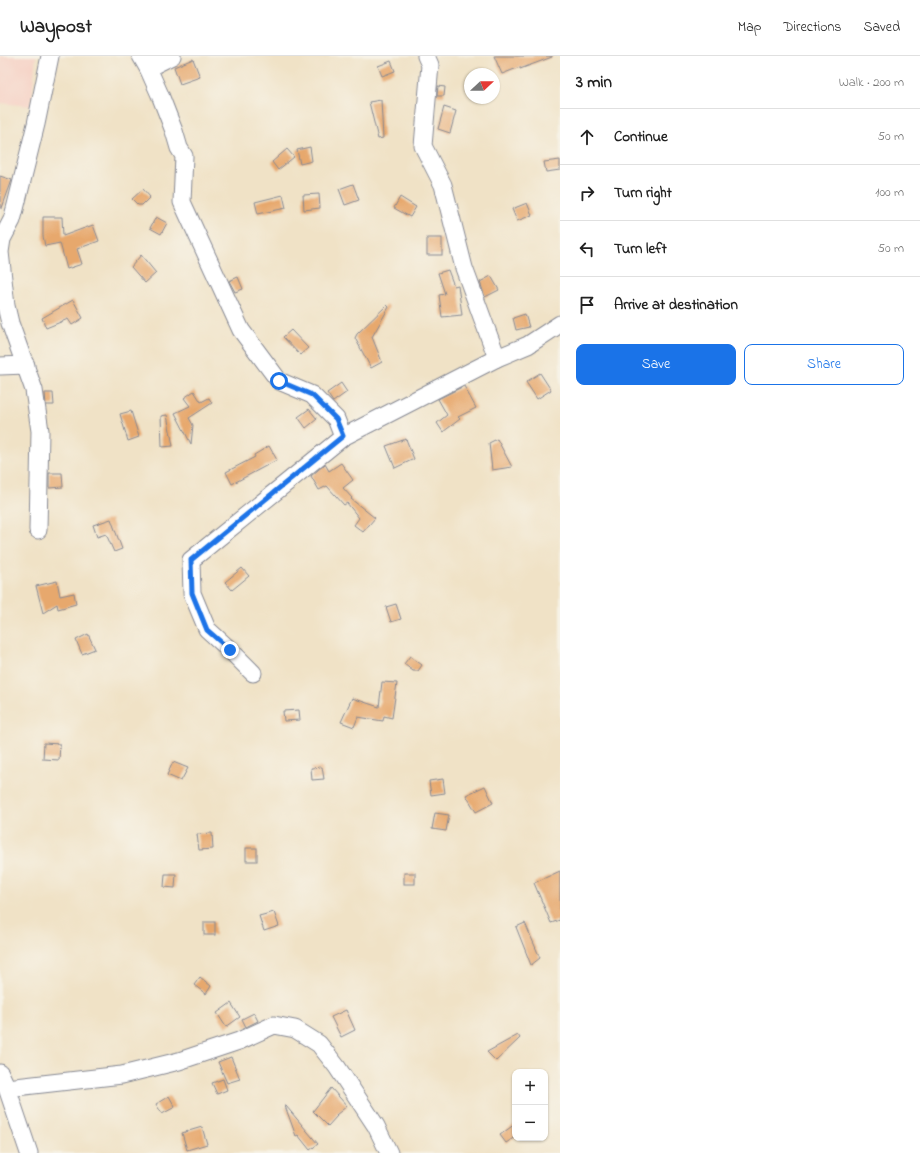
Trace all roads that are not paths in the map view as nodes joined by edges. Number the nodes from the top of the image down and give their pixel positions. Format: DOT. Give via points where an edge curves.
graph roads {
  1 [pos="50,56"];
  2 [pos="172,56"];
  3 [pos="426,56"];
  4 [pos="145,62"];
  5 [pos="560,324"];
  6 [pos="497,358"];
  7 [pos="26,364"];
  8 [pos="0,366"];
  9 [pos="343,436"];
  10 [pos="38,530"];
  11 [pos="253,674"];
  12 [pos="0,1072"];
  13 [pos="7,1088"];
  14 [pos="29,1153"];
  15 [pos="389,1153"];
  1 -- 7 [label="street" via="15,209 0,245 6,306"];
  2 -- 4 [label="street"];
  3 -- 6 [label="street" via="430,66 423,146 443,185 464,268"];
  4 -- 9 [label="street" via="184,156 182,202 241,330 279,381 312,395 336,419"];
  5 -- 6 [label="street" via="528,344"];
  6 -- 9 [label="street"];
  7 -- 8 [label="street"];
  7 -- 10 [label="street" via="34,390 40,431"];
  9 -- 11 [label="street" via="191,560 192,593 207,630"];
  12 -- 13 [label="street"];
  13 -- 14 [label="street"];
  13 -- 15 [label="street" via="122,1075 179,1061 239,1041 274,1025 295,1029 319,1044 376,1126"];
}
